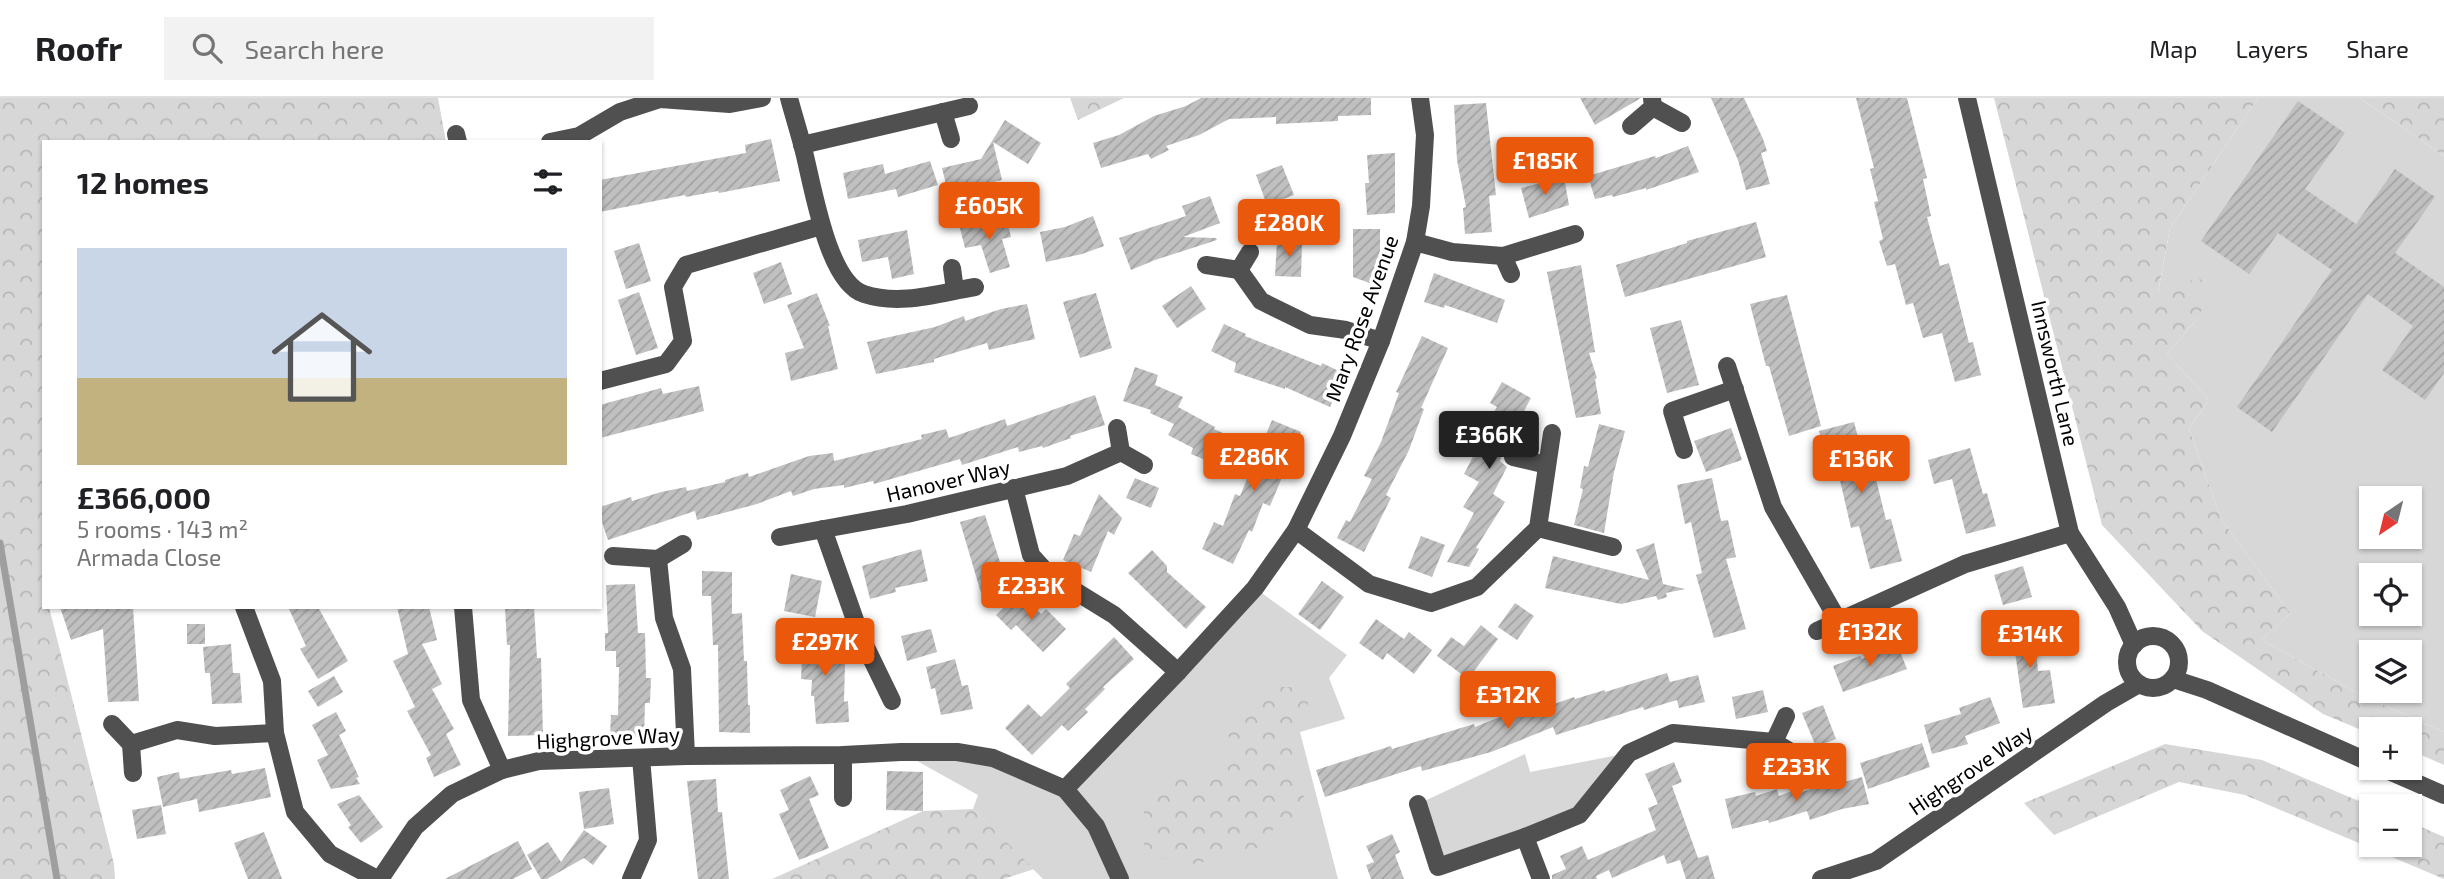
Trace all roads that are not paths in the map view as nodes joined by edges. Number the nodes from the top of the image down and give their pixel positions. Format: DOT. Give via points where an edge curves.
graph roads {
  1 [pos="762,98"];
  2 [pos="789,98"];
  3 [pos="1420,98"];
  4 [pos="1967,98"];
  5 [pos="1653,103"];
  6 [pos="969,106"];
  7 [pos="943,112"];
  8 [pos="1682,123"];
  9 [pos="1631,126"];
  10 [pos="951,139"];
  11 [pos="558,140"];
  12 [pos="803,145"];
  13 [pos="821,226"];
  14 [pos="1575,234"];
  15 [pos="1415,242"];
  16 [pos="1250,252"];
  17 [pos="1503,256"];
  18 [pos="1206,265"];
  19 [pos="952,268"];
  20 [pos="1239,270"];
  21 [pos="1511,274"];
  22 [pos="975,287"];
  23 [pos="955,290"];
  24 [pos="1381,341"];
  25 [pos="1727,366"];
  26 [pos="602,380"];
  27 [pos="1735,389"];
  28 [pos="1117,428"];
  29 [pos="1552,433"];
  30 [pos="1684,450"];
  31 [pos="1121,452"];
  32 [pos="1513,457"];
  33 [pos="1144,465"];
  34 [pos="1547,465"];
  35 [pos="1013,488"];
  36 [pos="1538,528"];
  37 [pos="823,529"];
  38 [pos="1296,530"];
  39 [pos="2070,533"];
  40 [pos="780,537"];
  41 [pos="683,544"];
  42 [pos="1613,547"];
  43 [pos="613,556"];
  44 [pos="659,559"];
  45 [pos="245,609"];
  46 [pos="463,609"];
  47 [pos="1839,622"];
  48 [pos="1816,631"];
  49 [pos="2134,645"];
  50 [pos="1178,672"];
  51 [pos="2173,679"];
  52 [pos="2139,684"];
  53 [pos="892,701"];
  54 [pos="1786,716"];
  55 [pos="112,724"];
  56 [pos="275,733"];
  57 [pos="1774,742"];
  58 [pos="131,744"];
  59 [pos="842,755"];
  60 [pos="1796,755"];
  61 [pos="686,756"];
  62 [pos="641,758"];
  63 [pos="2359,758"];
  64 [pos="502,770"];
  65 [pos="133,773"];
  66 [pos="2410,780"];
  67 [pos="1065,789"];
  68 [pos="2444,795"];
  69 [pos="843,798"];
  70 [pos="1418,804"];
  71 [pos="1525,837"];
  72 [pos="1439,873"];
  73 [pos="379,879"];
  74 [pos="631,879"];
  75 [pos="1120,879"];
  76 [pos="1541,879"];
  77 [pos="1821,879"];
  1 -- 11 [label="street" via="730,104 660,99"];
  2 -- 12 [label="street"];
  3 -- 15 [label="street, Mary Rose Avenue" via="1425,135"];
  4 -- 39 [label="street, Innsworth Lane"];
  5 -- 8 [label="street"];
  5 -- 9 [label="street"];
  6 -- 7 [label="street"];
  7 -- 10 [label="street"];
  7 -- 12 [label="street"];
  12 -- 13 [label="street"];
  13 -- 23 [label="street" via="839,271 861,293 895,300"];
  13 -- 26 [label="street" via="686,265 673,287 683,341 666,364"];
  14 -- 17 [label="street"];
  15 -- 17 [label="street" via="1452,252"];
  15 -- 24 [label="street, Mary Rose Avenue"];
  16 -- 20 [label="street"];
  17 -- 21 [label="street"];
  18 -- 20 [label="street"];
  19 -- 23 [label="street"];
  20 -- 24 [label="street" via="1261,301 1310,325"];
  22 -- 23 [label="street"];
  24 -- 38 [label="street, Mary Rose Avenue"];
  25 -- 27 [label="street"];
  27 -- 30 [label="street" via="1672,411"];
  27 -- 47 [label="street" via="1773,507"];
  28 -- 31 [label="street"];
  29 -- 34 [label="street"];
  31 -- 33 [label="street"];
  31 -- 35 [label="street, Hanover Way" via="1067,476"];
  32 -- 34 [label="street"];
  34 -- 36 [label="street"];
  35 -- 37 [label="street, Hanover Way"];
  35 -- 50 [label="street" via="1031,555 1049,575 1114,615"];
  36 -- 38 [label="street" via="1477,587 1431,603 1369,584"];
  36 -- 42 [label="street"];
  37 -- 40 [label="street, Hanover Way"];
  37 -- 53 [label="street" via="861,637"];
  38 -- 50 [label="street, Mary Rose Avenue" via="1255,588"];
  39 -- 47 [label="street" via="1965,564"];
  39 -- 49 [label="street, Innsworth Lane" via="2117,607"];
  41 -- 44 [label="street"];
  43 -- 44 [label="street"];
  44 -- 61 [label="street" via="664,618 682,669"];
  45 -- 56 [label="street" via="272,681"];
  46 -- 64 [label="street" via="471,700"];
  47 -- 48 [label="street"];
  49 -- 51 [label="street" via="2150,637 2167,640 2179,657"];
  49 -- 52 [label="street" via="2128,670"];
  50 -- 67 [label="street, Mary Rose Avenue"];
  51 -- 52 [label="street" via="2158,688"];
  51 -- 63 [label="street"];
  52 -- 77 [label="street, Highgrove Way" via="1877,861"];
  54 -- 57 [label="street"];
  55 -- 58 [label="street"];
  56 -- 58 [label="street" via="215,736 177,730"];
  56 -- 73 [label="street" via="295,812 330,853"];
  57 -- 60 [label="street"];
  57 -- 71 [label="street" via="1673,733 1629,753 1579,816"];
  58 -- 65 [label="street"];
  59 -- 61 [label="street, Highgrove Way"];
  59 -- 67 [label="street, Highgrove Way" via="946,752 993,758"];
  59 -- 69 [label="street"];
  61 -- 62 [label="street, Highgrove Way"];
  62 -- 64 [label="street, Highgrove Way" via="539,761"];
  62 -- 74 [label="street" via="648,840"];
  64 -- 73 [label="street, Highgrove Way" via="452,794 415,827"];
  66 -- 68 [label="street"];
  67 -- 75 [label="street, Highgrove Way" via="1096,826"];
  70 -- 72 [label="street"];
  71 -- 72 [label="street"];
  71 -- 76 [label="street"];
}
